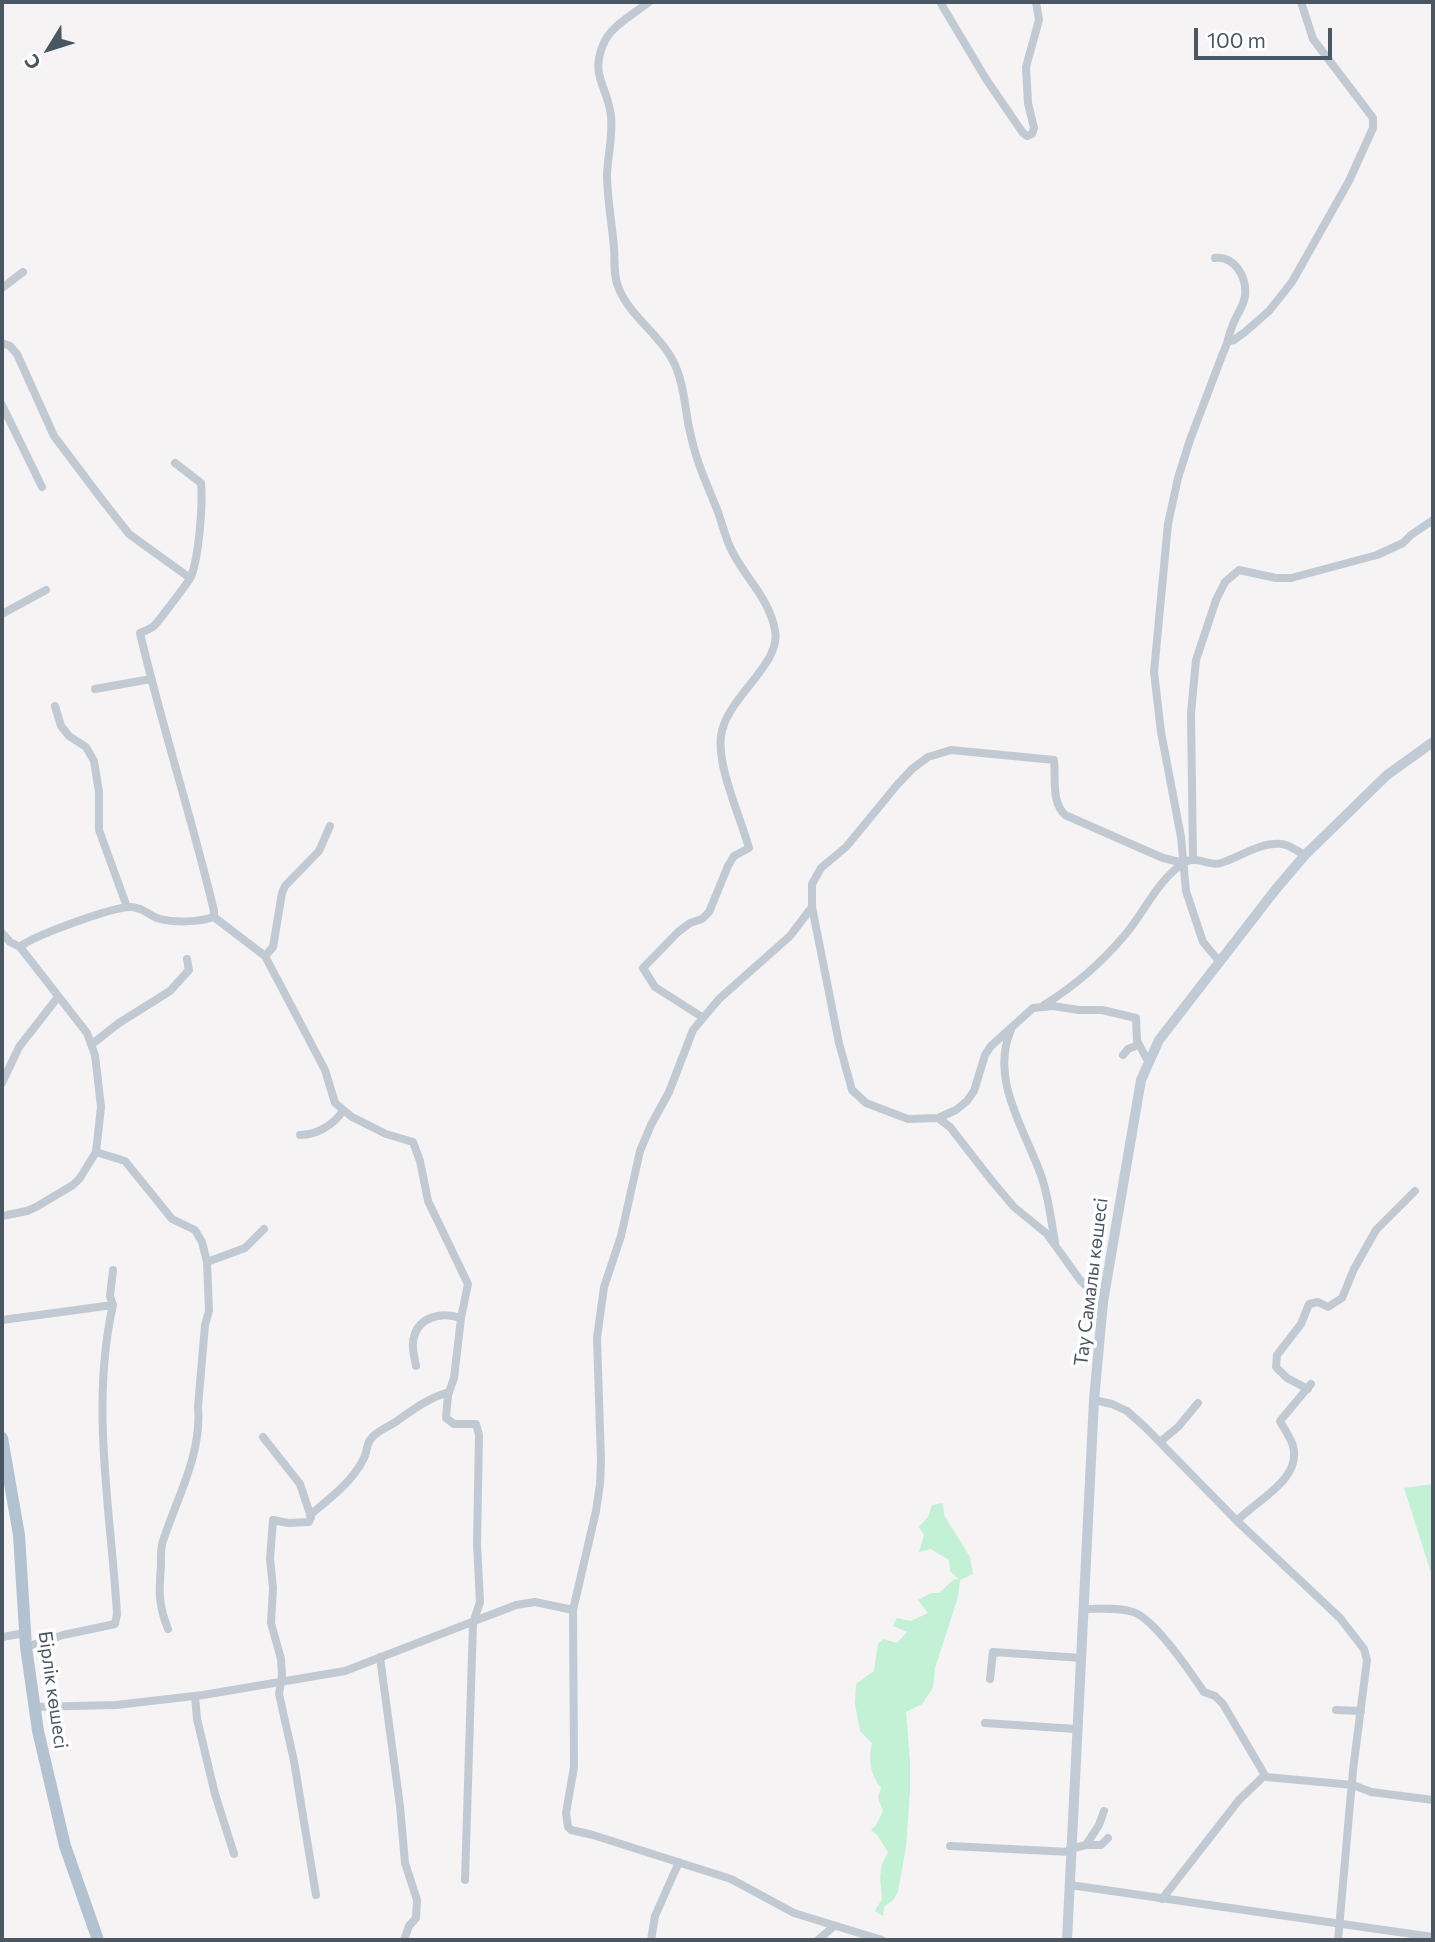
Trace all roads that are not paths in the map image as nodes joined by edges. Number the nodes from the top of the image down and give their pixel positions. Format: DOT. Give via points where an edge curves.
graph roads {
  1 [pos="649,2"];
  2 [pos="940,2"];
  3 [pos="1036,2"];
  4 [pos="1301,2"];
  5 [pos="1215,258"];
  6 [pos="23,272"];
  7 [pos="2,288"];
  8 [pos="1229,341"];
  9 [pos="2,343"];
  10 [pos="2,405"];
  11 [pos="175,463"];
  12 [pos="42,487"];
  13 [pos="1433,520"];
  14 [pos="190,578"];
  15 [pos="46,590"];
  16 [pos="2,614"];
  17 [pos="151,679"];
  18 [pos="95,689"];
  19 [pos="55,706"];
  20 [pos="1433,742"];
  21 [pos="330,826"];
  22 [pos="1305,855"];
  23 [pos="1188,861"];
  24 [pos="127,907"];
  25 [pos="813,907"];
  26 [pos="214,917"];
  27 [pos="2,933"];
  28 [pos="20,947"];
  29 [pos="265,956"];
  30 [pos="187,959"];
  31 [pos="1219,961"];
  32 [pos="58,997"];
  33 [pos="1044,1005"];
  34 [pos="702,1017"];
  35 [pos="1012,1027"];
  36 [pos="92,1044"];
  37 [pos="1138,1045"];
  38 [pos="1123,1055"];
  39 [pos="1148,1061"];
  40 [pos="2,1083"];
  41 [pos="343,1111"];
  42 [pos="938,1118"];
  43 [pos="300,1135"];
  44 [pos="96,1152"];
  45 [pos="1415,1191"];
  46 [pos="2,1216"];
  47 [pos="264,1229"];
  48 [pos="1055,1245"];
  49 [pos="207,1262"];
  50 [pos="113,1270"];
  51 [pos="1103,1302"];
  52 [pos="113,1305"];
  53 [pos="461,1318"];
  54 [pos="2,1320"];
  55 [pos="416,1366"];
  56 [pos="449,1392"];
  57 [pos="1094,1400"];
  58 [pos="1198,1403"];
  59 [pos="262,1437"];
  60 [pos="2,1438"];
  61 [pos="1160,1442"];
  62 [pos="310,1515"];
  63 [pos="1237,1521"];
  64 [pos="1084,1609"];
  65 [pos="573,1610"];
  66 [pos="472,1623"];
  67 [pos="168,1629"];
  68 [pos="25,1633"];
  69 [pos="2,1637"];
  70 [pos="26,1647"];
  71 [pos="380,1657"];
  72 [pos="1082,1658"];
  73 [pos="990,1679"];
  74 [pos="279,1681"];
  75 [pos="195,1696"];
  76 [pos="33,1707"];
  77 [pos="1336,1710"];
  78 [pos="1361,1711"];
  79 [pos="985,1723"];
  80 [pos="1076,1729"];
  81 [pos="1265,1775"];
  82 [pos="1353,1785"];
  83 [pos="1433,1800"];
  84 [pos="1104,1811"];
  85 [pos="1108,1838"];
  86 [pos="1086,1845"];
  87 [pos="950,1846"];
  88 [pos="1070,1851"];
  89 [pos="234,1854"];
  90 [pos="680,1862"];
  91 [pos="465,1880"];
  92 [pos="1070,1885"];
  93 [pos="316,1895"];
  94 [pos="1162,1899"];
  95 [pos="1340,1925"];
  96 [pos="833,1927"];
  97 [pos="1433,1937"];
  98 [pos="98,1940"];
  99 [pos="404,1940"];
  100 [pos="651,1940"];
  101 [pos="818,1940"];
  102 [pos="882,1940"];
  103 [pos="1067,1940"];
  104 [pos="1338,1940"];
  1 -- 34 [label="street" via="604,42 597,71 611,113 607,175 616,282 624,301 661,341 676,366 700,471 731,548 764,598 776,634 768,658 733,704 721,734 723,766 749,848 734,856 709,912 678,932 643,968 655,987"];
  2 -- 3 [label="street" via="995,94 1027,136 1034,128 1026,67 1039,20"];
  4 -- 8 [label="street" via="1313,39 1373,118 1373,128 1292,282 1269,311"];
  5 -- 8 [label="street" via="1237,266 1246,292"];
  6 -- 7 [label="street"];
  8 -- 23 [label="street" via="1178,478 1168,524 1155,650 1155,692"];
  9 -- 14 [label="street" via="17,354 54,436 129,534"];
  10 -- 12 [label="street"];
  11 -- 14 [label="street" via="201,483"];
  13 -- 23 [label="street" via="1377,555 1291,578 1239,570 1225,582 1203,634 1192,687"];
  14 -- 17 [label="street" via="152,628 140,633"];
  15 -- 16 [label="street"];
  17 -- 18 [label="street"];
  17 -- 26 [label="street"];
  19 -- 24 [label="street" via="61,726 86,747 94,761 99,830"];
  20 -- 22 [label="street, Тау Самалы көшесі" via="1387,775"];
  21 -- 29 [label="street" via="319,850 285,886 273,947"];
  22 -- 23 [label="street" via="1284,844 1266,844 1211,865"];
  22 -- 31 [label="street, Тау Самалы көшесі"];
  23 -- 25 [label="street" via="1163,858 1065,815 1058,808 1054,760 951,750 928,757 912,769 846,847 821,868 812,884"];
  23 -- 31 [label="street" via="1186,891 1200,936"];
  23 -- 33 [label="street" via="1157,889 1125,936"];
  24 -- 26 [label="street" via="146,909 159,919"];
  24 -- 28 [label="street"];
  25 -- 34 [label="street" via="790,936"];
  25 -- 42 [label="street" via="852,1090 866,1103 908,1119"];
  26 -- 29 [label="street"];
  27 -- 28 [label="street"];
  28 -- 32 [label="street"];
  29 -- 41 [label="street"];
  30 -- 36 [label="street" via="189,971 170,992"];
  31 -- 39 [label="street, Тау Самалы көшесі"];
  32 -- 36 [label="street"];
  32 -- 40 [label="street" via="19,1048"];
  33 -- 35 [label="street"];
  33 -- 37 [label="street" via="1136,1018"];
  34 -- 65 [label="street" via="692,1030 643,1144 600,1303 596,1361 600,1484"];
  35 -- 42 [label="street" via="985,1055 967,1101"];
  35 -- 48 [label="street" via="1004,1075 1047,1195"];
  36 -- 44 [label="street" via="100,1099"];
  37 -- 38 [label="street"];
  37 -- 39 [label="street"];
  39 -- 51 [label="street, Тау Самалы көшесі" via="1134,1114"];
  41 -- 43 [label="street" via="319,1131"];
  41 -- 53 [label="street" via="386,1134 413,1142 428,1201 468,1284"];
  42 -- 48 [label="street" via="1014,1207"];
  44 -- 46 [label="street" via="73,1185 27,1211"];
  44 -- 49 [label="street" via="125,1161 172,1219 195,1230"];
  45 -- 63 [label="street" via="1376,1230 1342,1298 1328,1307 1309,1304 1301,1324 1278,1355 1276,1367 1287,1378 1310,1386 1280,1421 1293,1445 1293,1467"];
  47 -- 49 [label="street" via="246,1248"];
  48 -- 51 [label="street"];
  49 -- 67 [label="street" via="209,1311 199,1419 189,1474 161,1549 158,1590"];
  50 -- 52 [label="street"];
  51 -- 57 [label="street, Тау Самалы көшесі"];
  52 -- 54 [label="street"];
  52 -- 70 [label="street" via="103,1416 115,1624"];
  53 -- 55 [label="street" via="431,1317 422,1322 412,1342"];
  53 -- 56 [label="street"];
  56 -- 62 [label="street" via="414,1408 376,1434 355,1472"];
  56 -- 66 [label="street" via="446,1418 454,1424 476,1424 479,1435 480,1602"];
  57 -- 61 [label="street" via="1126,1410"];
  57 -- 64 [label="street, Тау Самалы көшесі"];
  58 -- 61 [label="street"];
  59 -- 62 [label="street" via="300,1484"];
  60 -- 68 [label="main road, Бірлік көшесі" via="19,1535"];
  61 -- 63 [label="street"];
  62 -- 74 [label="street" via="304,1524 273,1520 271,1528 271,1623 281,1659"];
  63 -- 78 [label="street" via="1340,1618 1363,1649 1367,1660"];
  64 -- 72 [label="street, Тау Самалы көшесі"];
  64 -- 81 [label="street" via="1137,1612 1158,1631 1204,1692 1223,1704"];
  65 -- 66 [label="street" via="526,1603"];
  65 -- 90 [label="street" via="574,1767 568,1827"];
  66 -- 71 [label="street"];
  66 -- 91 [label="street"];
  68 -- 69 [label="street"];
  68 -- 70 [label="main road, Бірлік көшесі"];
  70 -- 76 [label="main road, Бірлік көшесі"];
  71 -- 74 [label="street" via="345,1671"];
  71 -- 99 [label="street" via="405,1863 417,1900 416,1918"];
  72 -- 73 [label="street" via="993,1652"];
  72 -- 80 [label="street, Тау Самалы көшесі"];
  74 -- 75 [label="street"];
  74 -- 93 [label="street"];
  75 -- 76 [label="street" via="116,1705"];
  75 -- 89 [label="street" via="215,1794"];
  76 -- 98 [label="main road, Бірлік көшесі" via="65,1846"];
  77 -- 78 [label="street"];
  78 -- 82 [label="street"];
  79 -- 80 [label="street"];
  80 -- 88 [label="street, Тау Самалы көшесі"];
  81 -- 82 [label="street"];
  81 -- 94 [label="street" via="1239,1800"];
  82 -- 83 [label="street" via="1371,1792"];
  82 -- 95 [label="street"];
  84 -- 86 [label="street"];
  85 -- 86 [label="street" via="1101,1845"];
  86 -- 88 [label="street"];
  87 -- 88 [label="street"];
  88 -- 92 [label="street, Тау Самалы көшесі"];
  90 -- 96 [label="street"];
  90 -- 100 [label="street" via="655,1916"];
  92 -- 94 [label="street"];
  92 -- 103 [label="street, Тау Самалы көшесі"];
  94 -- 95 [label="street"];
  95 -- 97 [label="street"];
  95 -- 104 [label="street"];
  96 -- 101 [label="street"];
  96 -- 102 [label="street"];
}
